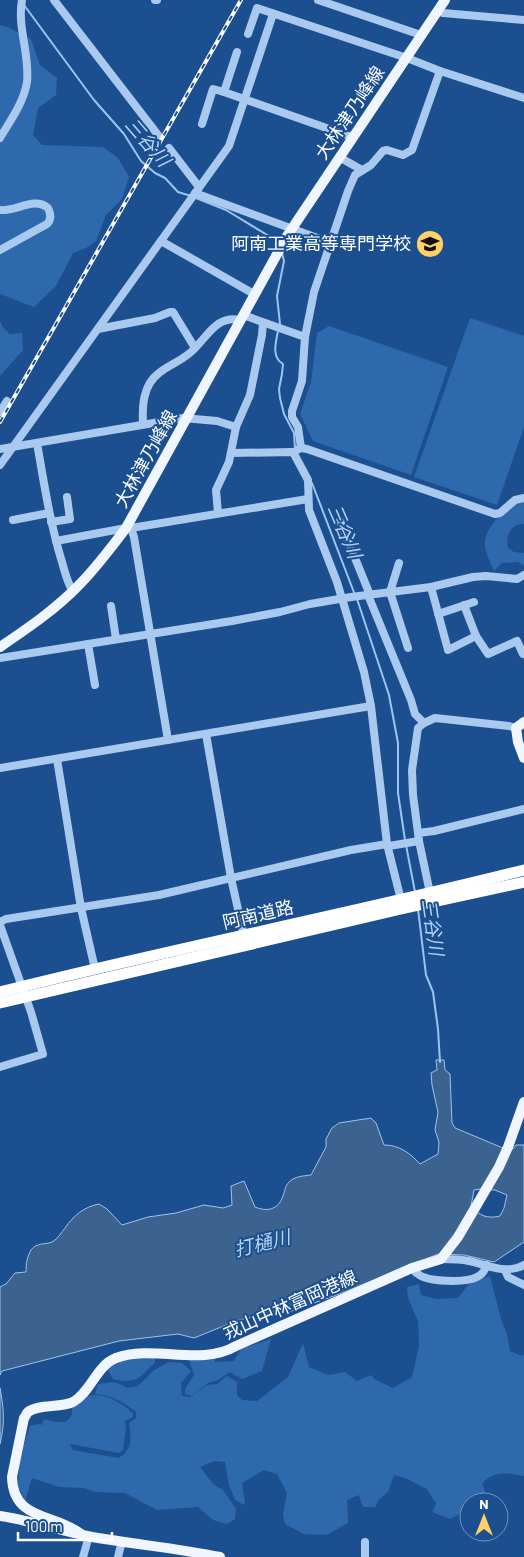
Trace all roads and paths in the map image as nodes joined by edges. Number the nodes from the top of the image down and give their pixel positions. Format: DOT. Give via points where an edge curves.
graph roads {
  1 [pos="22,0"];
  2 [pos="54,0"];
  3 [pos="318,0"];
  4 [pos="345,0"];
  5 [pos="445,0"];
  6 [pos="342,8"];
  7 [pos="438,10"];
  8 [pos="273,14"];
  9 [pos="524,20"];
  10 [pos="248,34"];
  11 [pos="421,35"];
  12 [pos="237,52"];
  13 [pos="407,58"];
  14 [pos="440,71"];
  15 [pos="224,92"];
  16 [pos="524,98"];
  17 [pos="244,100"];
  18 [pos="202,124"];
  19 [pos="158,135"];
  20 [pos="352,137"];
  21 [pos="0,138"];
  22 [pos="168,148"];
  23 [pos="339,157"];
  24 [pos="362,170"];
  25 [pos="195,194"];
  26 [pos="0,210"];
  27 [pos="292,229"];
  28 [pos="160,241"];
  29 [pos="331,243"];
  30 [pos="0,250"];
  31 [pos="254,294"];
  32 [pos="241,318"];
  33 [pos="263,323"];
  34 [pos="98,329"];
  35 [pos="305,337"];
  36 [pos="195,348"];
  37 [pos="7,401"];
  38 [pos="0,412"];
  39 [pos="187,418"];
  40 [pos="143,424"];
  41 [pos="236,427"];
  42 [pos="37,443"];
  43 [pos="14,447"];
  44 [pos="0,449"];
  45 [pos="296,450"];
  46 [pos="232,453"];
  47 [pos="0,465"];
  48 [pos="67,497"];
  49 [pos="524,498"];
  50 [pos="308,499"];
  51 [pos="49,513"];
  52 [pos="218,513"];
  53 [pos="13,520"];
  54 [pos="340,521"];
  55 [pos="51,522"];
  56 [pos="128,528"];
  57 [pos="56,541"];
  58 [pos="399,563"];
  59 [pos="524,575"];
  60 [pos="431,587"];
  61 [pos="73,591"];
  62 [pos="390,592"];
  63 [pos="367,595"];
  64 [pos="342,599"];
  65 [pos="474,602"];
  66 [pos="464,605"];
  67 [pos="111,606"];
  68 [pos="438,614"];
  69 [pos="151,633"];
  70 [pos="476,636"];
  71 [pos="116,639"];
  72 [pos="88,644"];
  73 [pos="0,647"];
  74 [pos="408,648"];
  75 [pos="523,654"];
  76 [pos="0,658"];
  77 [pos="95,684"];
  78 [pos="371,706"];
  79 [pos="424,723"];
  80 [pos="520,725"];
  81 [pos="206,734"];
  82 [pos="168,740"];
  83 [pos="524,758"];
  84 [pos="57,759"];
  85 [pos="0,768"];
  86 [pos="524,810"];
  87 [pos="417,839"];
  88 [pos="390,845"];
  89 [pos="524,870"];
  90 [pos="231,878"];
  91 [pos="524,882"];
  92 [pos="429,896"];
  93 [pos="405,902"];
  94 [pos="81,908"];
  95 [pos="0,923"];
  96 [pos="244,936"];
  97 [pos="95,969"];
  98 [pos="0,992"];
  99 [pos="24,992"];
  100 [pos="0,1003"];
  101 [pos="0,1066"];
  102 [pos="524,1102"];
  103 [pos="442,1257"];
  104 [pos="487,1265"];
  105 [pos="524,1266"];
  106 [pos="412,1268"];
  107 [pos="505,1270"];
  108 [pos="524,1285"];
  109 [pos="25,1509"];
  110 [pos="0,1516"];
  111 [pos="20,1519"];
  112 [pos="85,1535"];
  113 [pos="122,1541"];
  114 [pos="365,1542"];
  115 [pos="83,1557"];
  116 [pos="118,1557"];
  117 [pos="220,1557"];
  118 [pos="365,1557"];
  1 -- 21 [label="street" via="27,82"];
  2 -- 19 [label="street"];
  3 -- 6 [label="street"];
  4 -- 6 [label="street"];
  5 -- 7 [label="main road, 大林津乃峰線"];
  6 -- 11 [label="street"];
  7 -- 9 [label="street"];
  7 -- 11 [label="main road, 大林津乃峰線"];
  8 -- 10 [label="street" via="257,8"];
  8 -- 13 [label="street"];
  8 -- 17 [label="street"];
  11 -- 13 [label="main road, 大林津乃峰線"];
  12 -- 15 [label="street"];
  13 -- 14 [label="street"];
  13 -- 20 [label="main road, 大林津乃峰線"];
  14 -- 16 [label="street"];
  14 -- 24 [label="street" via="412,150 403,155 383,151"];
  15 -- 17 [label="street"];
  15 -- 18 [label="street" via="214,89"];
  17 -- 20 [label="street"];
  17 -- 25 [label="street" via="229,146"];
  20 -- 23 [label="main road, 大林津乃峰線"];
  22 -- 25 [label="street"];
  23 -- 24 [label="street"];
  23 -- 27 [label="main road, 大林津乃峰線"];
  24 -- 29 [label="street" via="355,175"];
  25 -- 27 [label="street"];
  25 -- 28 [label="street"];
  26 -- 30 [label="street" via="38,203 47,206 50,214 46,224"];
  27 -- 29 [label="street"];
  27 -- 31 [label="main road, 大林津乃峰線"];
  28 -- 31 [label="street"];
  28 -- 34 [label="street"];
  29 -- 35 [label="street" via="314,292"];
  31 -- 32 [label="main road, 大林津乃峰線"];
  32 -- 33 [label="street"];
  32 -- 36 [label="street" via="220,322"];
  32 -- 39 [label="main road, 大林津乃峰線"];
  33 -- 35 [label="street"];
  33 -- 41 [label="street" via="250,396"];
  34 -- 36 [label="street" via="173,312"];
  34 -- 43 [label="street"];
  35 -- 45 [label="street" via="302,381 292,411 298,427"];
  36 -- 40 [label="street" via="153,380 144,396"];
  37 -- 38 [label="street"];
  39 -- 40 [label="street"];
  39 -- 41 [label="street"];
  39 -- 56 [label="main road, 大林津乃峰線"];
  40 -- 42 [label="street"];
  41 -- 46 [label="street"];
  42 -- 43 [label="street"];
  42 -- 51 [label="street"];
  43 -- 44 [label="street"];
  43 -- 47 [label="street"];
  45 -- 46 [label="street"];
  45 -- 49 [label="street" via="494,514"];
  45 -- 50 [label="street" via="308,480"];
  46 -- 52 [label="street" via="216,490"];
  48 -- 55 [label="street" via="70,519"];
  50 -- 52 [label="street"];
  50 -- 64 [label="street" via="309,510"];
  51 -- 53 [label="street"];
  51 -- 55 [label="street"];
  52 -- 56 [label="street"];
  54 -- 63 [label="street"];
  55 -- 57 [label="street"];
  56 -- 57 [label="street"];
  56 -- 61 [label="main road, 大林津乃峰線"];
  56 -- 69 [label="street"];
  57 -- 61 [label="street"];
  58 -- 62 [label="street"];
  59 -- 60 [label="street" via="517,578 473,577"];
  60 -- 62 [label="street"];
  60 -- 68 [label="street"];
  61 -- 73 [label="main road, 大林津乃峰線"];
  62 -- 63 [label="street"];
  62 -- 74 [label="street"];
  63 -- 64 [label="street"];
  63 -- 79 [label="street" via="415,714"];
  64 -- 69 [label="street"];
  64 -- 78 [label="street"];
  65 -- 66 [label="street"];
  66 -- 68 [label="street"];
  66 -- 70 [label="street"];
  67 -- 71 [label="street"];
  68 -- 70 [label="street" via="448,650"];
  69 -- 71 [label="street"];
  69 -- 82 [label="street"];
  70 -- 75 [label="street" via="488,654 516,641"];
  71 -- 72 [label="street"];
  72 -- 76 [label="street"];
  72 -- 77 [label="street"];
  78 -- 81 [label="street"];
  78 -- 88 [label="street"];
  79 -- 80 [label="street" via="435,718"];
  79 -- 87 [label="street" via="418,728 412,770"];
  80 -- 83 [label="main road" via="518,742"];
  81 -- 82 [label="street"];
  81 -- 90 [label="street"];
  82 -- 84 [label="street"];
  84 -- 85 [label="street"];
  84 -- 94 [label="street"];
  86 -- 87 [label="street" via="434,831"];
  87 -- 88 [label="street"];
  87 -- 92 [label="street"];
  88 -- 90 [label="street"];
  88 -- 93 [label="street"];
  89 -- 92 [label="highway, 阿南道路"];
  90 -- 94 [label="street" via="159,895"];
  90 -- 96 [label="street"];
  91 -- 92 [label="highway, 阿南道路"];
  92 -- 93 [label="highway, 阿南道路"];
  93 -- 96 [label="highway, 阿南道路"];
  93 -- 99 [label="highway, 阿南道路"];
  94 -- 95 [label="street" via="6,919"];
  94 -- 97 [label="street"];
  95 -- 99 [label="street"];
  96 -- 97 [label="highway, 阿南道路"];
  97 -- 99 [label="highway, 阿南道路"];
  98 -- 99 [label="highway, 阿南道路"];
  99 -- 100 [label="highway, 阿南道路"];
  99 -- 101 [label="street" via="43,1054"];
  102 -- 103 [label="main road" via="499,1167 458,1237"];
  103 -- 104 [label="street"];
  103 -- 106 [label="main road, 戎山中林富岡港線"];
  104 -- 106 [label="street" via="477,1278 460,1281 425,1277"];
  104 -- 107 [label="street"];
  105 -- 107 [label="street"];
  106 -- 109 [label="main road, 戎山中林富岡港線" via="226,1352 212,1355 142,1354 113,1359 72,1402 28,1412 24,1418 12,1486 15,1497"];
  107 -- 108 [label="street" via="508,1276"];
  109 -- 111 [label="street"];
  109 -- 112 [label="main road"];
  110 -- 111 [label="main road"];
  111 -- 112 [label="main road"];
  112 -- 113 [label="main road"];
  112 -- 115 [label="street"];
  113 -- 116 [label="street"];
  113 -- 117 [label="main road"];
  114 -- 118 [label="street"];
}
